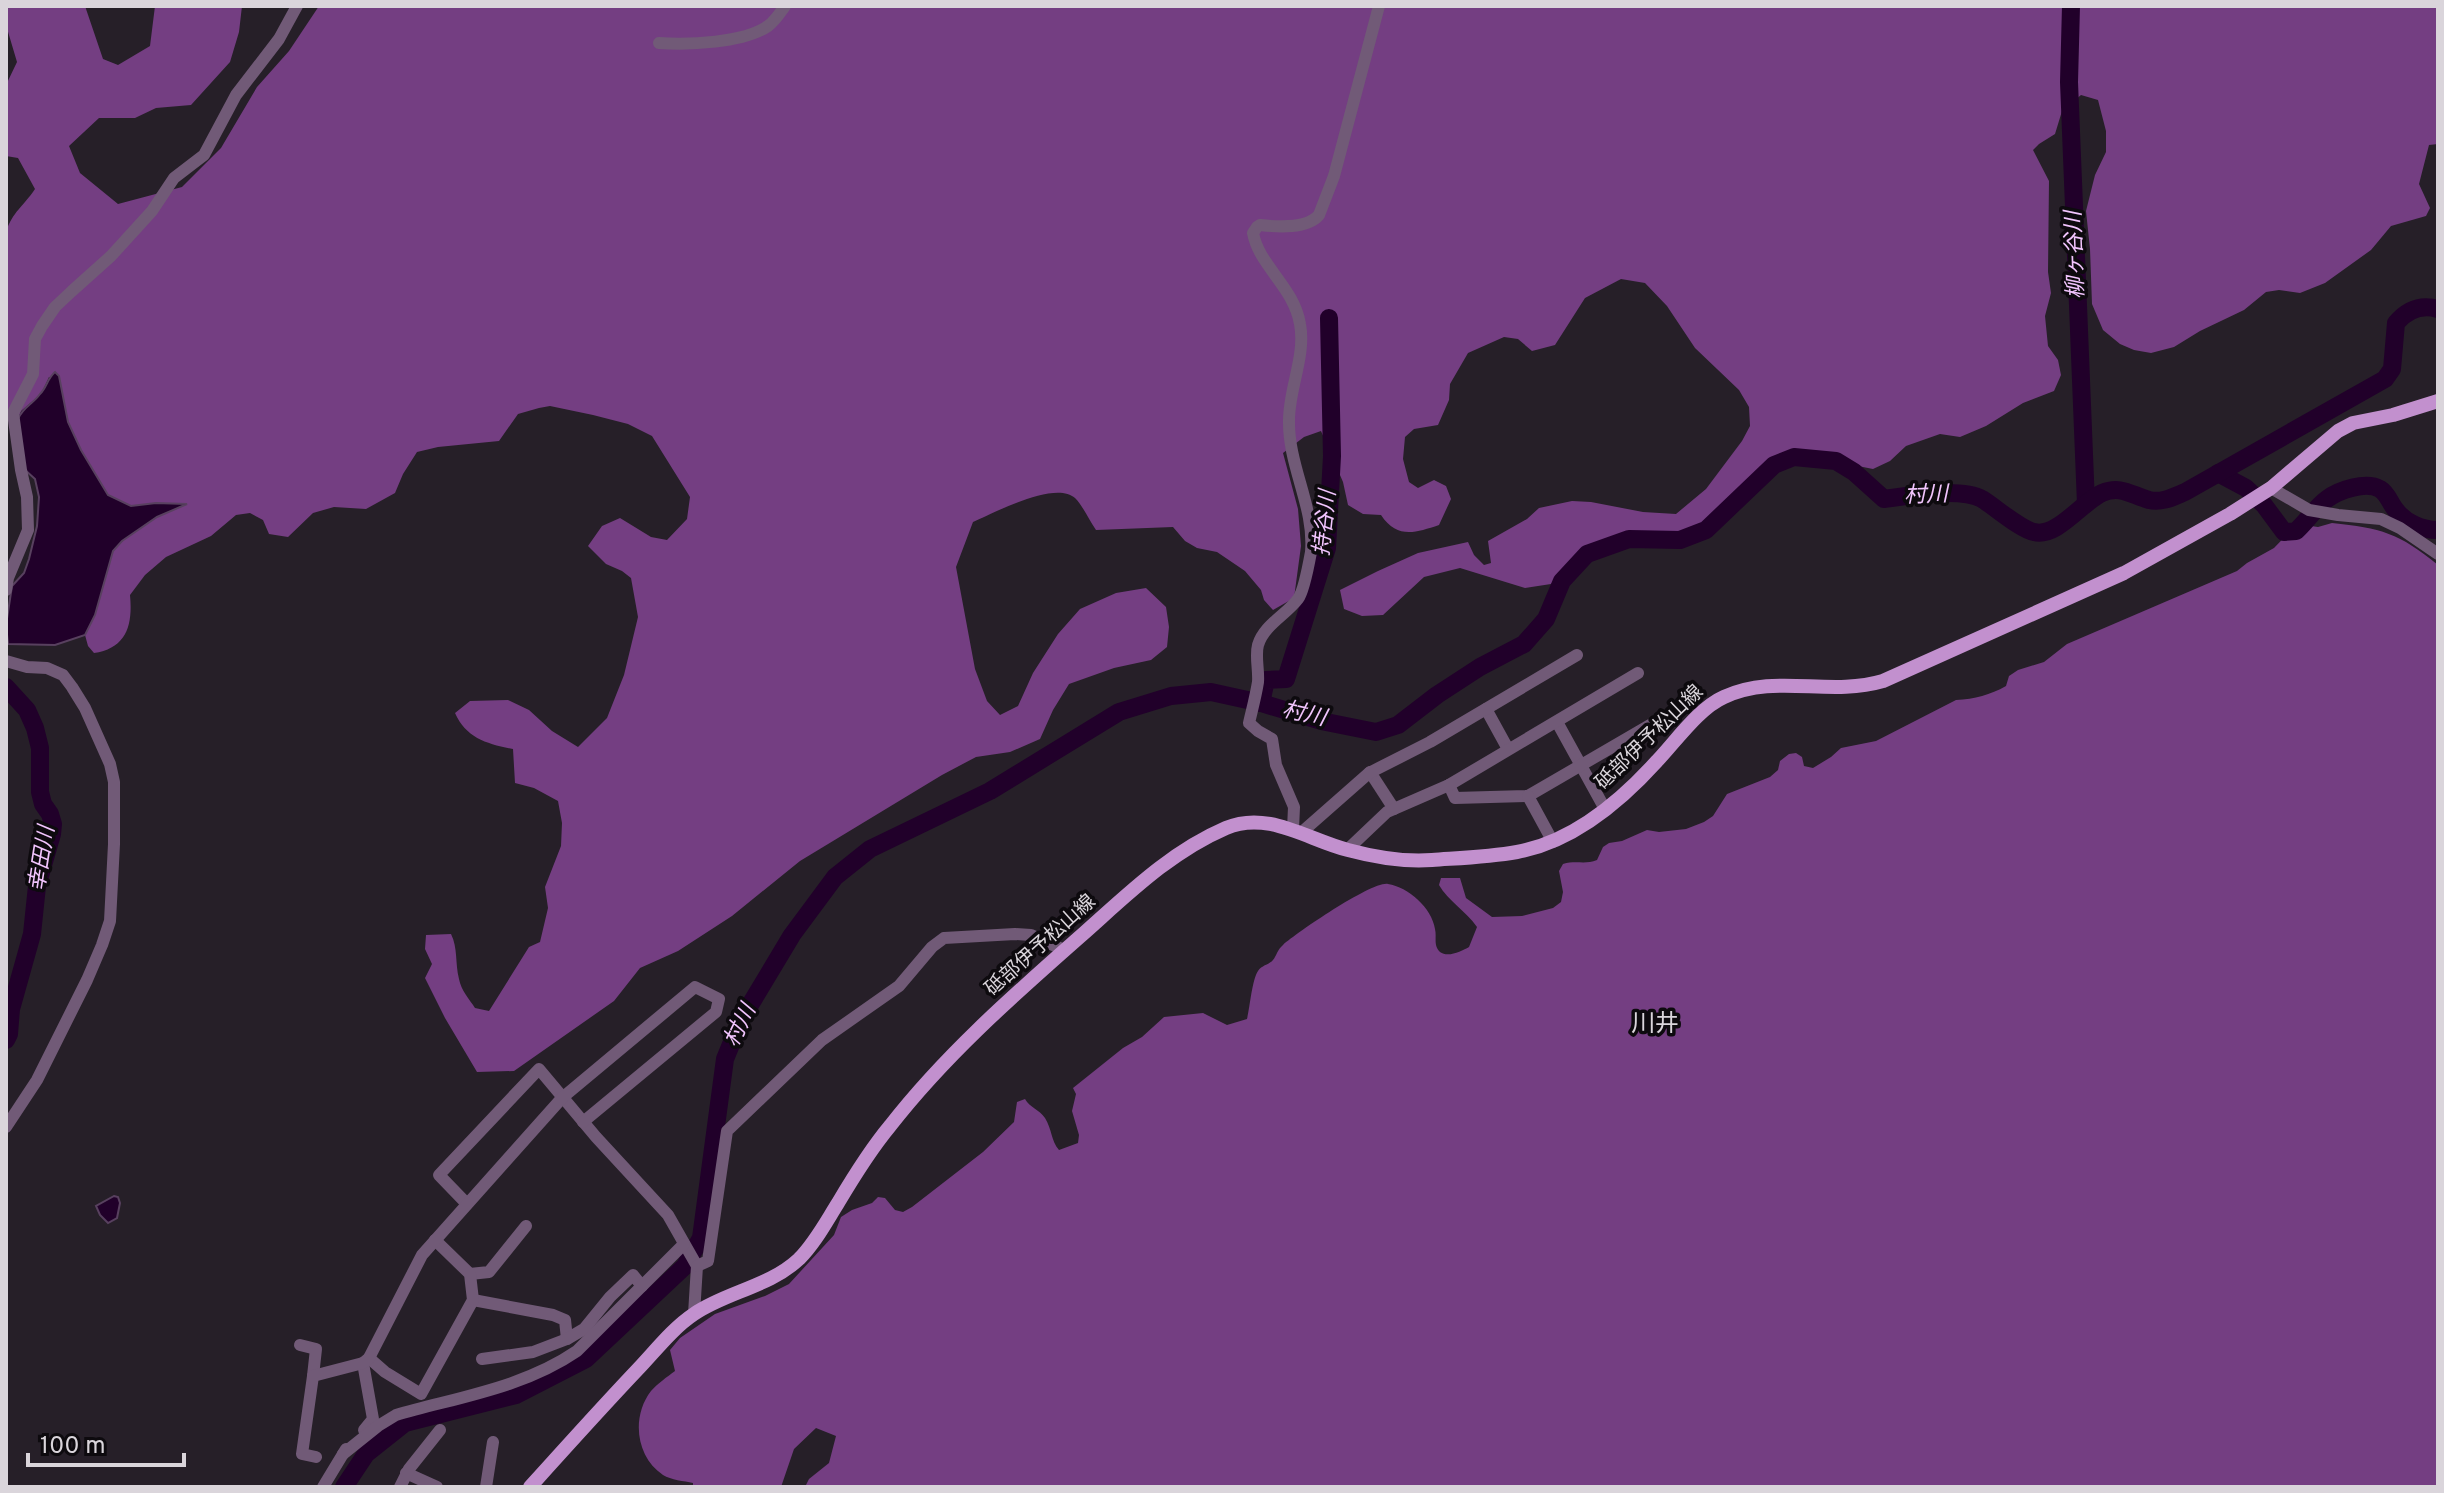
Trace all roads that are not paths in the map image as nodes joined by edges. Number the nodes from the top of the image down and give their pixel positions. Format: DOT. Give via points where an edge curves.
graph roads {
  1 [pos="297,6"];
  2 [pos="785,6"];
  3 [pos="1379,6"];
  4 [pos="659,43"];
  5 [pos="2437,404"];
  6 [pos="2271,488"];
  7 [pos="2438,554"];
  8 [pos="6,590"];
  9 [pos="1577,655"];
  10 [pos="6,661"];
  11 [pos="1638,673"];
  12 [pos="1486,709"];
  13 [pos="1657,721"];
  14 [pos="1557,722"];
  15 [pos="1508,749"];
  16 [pos="1580,764"];
  17 [pos="1370,772"];
  18 [pos="1449,785"];
  19 [pos="1528,796"];
  20 [pos="1394,809"];
  21 [pos="1605,809"];
  22 [pos="1298,831"];
  23 [pos="1553,842"];
  24 [pos="1347,850"];
  25 [pos="1064,950"];
  26 [pos="562,1098"];
  27 [pos="583,1122"];
  28 [pos="6,1127"];
  29 [pos="467,1204"];
  30 [pos="526,1226"];
  31 [pos="435,1240"];
  32 [pos="685,1246"];
  33 [pos="697,1266"];
  34 [pos="470,1274"];
  35 [pos="642,1286"];
  36 [pos="473,1300"];
  37 [pos="694,1314"];
  38 [pos="567,1339"];
  39 [pos="300,1345"];
  40 [pos="482,1359"];
  41 [pos="366,1360"];
  42 [pos="313,1376"];
  43 [pos="440,1430"];
  44 [pos="493,1442"];
  45 [pos="343,1454"];
  46 [pos="316,1457"];
  47 [pos="406,1473"];
  48 [pos="323,1487"];
  49 [pos="400,1487"];
  50 [pos="437,1487"];
  51 [pos="486,1487"];
  52 [pos="530,1487"];
  1 -- 8 [label="street" via="236,95 204,155 174,178 111,256 63,299 35,339 33,374 13,413 28,530"];
  2 -- 4 [label="street" via="767,27 743,36"];
  3 -- 22 [label="street" via="1319,215 1306,224 1260,225 1253,233 1255,245 1289,293 1301,328 1288,431 1311,532 1299,597 1258,645 1258,683 1249,723 1272,739"];
  5 -- 6 [label="main road, 砥部伊予松山線" via="2338,431"];
  6 -- 7 [label="street" via="2309,510 2381,519"];
  6 -- 21 [label="main road, 砥部伊予松山線" via="2124,573 1883,681 1829,689 1767,685 1718,699"];
  9 -- 12 [label="street"];
  10 -- 28 [label="street" via="63,675 85,708 114,782 110,921 37,1080"];
  11 -- 14 [label="street"];
  12 -- 15 [label="street"];
  12 -- 17 [label="street"];
  13 -- 16 [label="street"];
  14 -- 15 [label="street"];
  14 -- 16 [label="street"];
  15 -- 18 [label="street"];
  16 -- 19 [label="street"];
  16 -- 21 [label="street"];
  17 -- 20 [label="street"];
  17 -- 22 [label="street"];
  18 -- 19 [label="street" via="1455,798"];
  18 -- 20 [label="street"];
  19 -- 23 [label="street"];
  20 -- 24 [label="street"];
  21 -- 23 [label="main road, 砥部伊予松山線"];
  22 -- 24 [label="main road, 砥部伊予松山線"];
  22 -- 25 [label="main road, 砥部伊予松山線" via="1262,822 1230,826 1155,871"];
  23 -- 24 [label="main road, 砥部伊予松山線" via="1518,852 1425,861"];
  25 -- 33 [label="street" via="1031,935 944,938 899,986 822,1040 727,1131 708,1261"];
  25 -- 37 [label="main road, 砥部伊予松山線" via="926,1081 867,1155 799,1258 774,1277"];
  26 -- 27 [label="street"];
  26 -- 27 [label="street" via="695,987 719,999 716,1012"];
  26 -- 29 [label="street"];
  26 -- 29 [label="street" via="539,1069 439,1175"];
  27 -- 32 [label="street" via="668,1215"];
  29 -- 31 [label="street"];
  30 -- 34 [label="street" via="489,1272"];
  31 -- 34 [label="street"];
  31 -- 41 [label="street"];
  32 -- 33 [label="street"];
  32 -- 35 [label="street"];
  33 -- 37 [label="street"];
  34 -- 36 [label="street"];
  35 -- 38 [label="street" via="633,1275 584,1329"];
  35 -- 45 [label="street" via="559,1363 522,1381 396,1415"];
  36 -- 38 [label="street" via="553,1315 565,1320"];
  36 -- 41 [label="street" via="421,1394"];
  37 -- 52 [label="main road, 砥部伊予松山線"];
  38 -- 40 [label="street" via="533,1352"];
  39 -- 42 [label="street" via="316,1349"];
  41 -- 42 [label="street"];
  41 -- 45 [label="street" via="373,1419"];
  42 -- 46 [label="street" via="302,1454"];
  43 -- 47 [label="street"];
  44 -- 51 [label="street"];
  45 -- 48 [label="street"];
  47 -- 49 [label="street"];
  47 -- 50 [label="street"];
}
